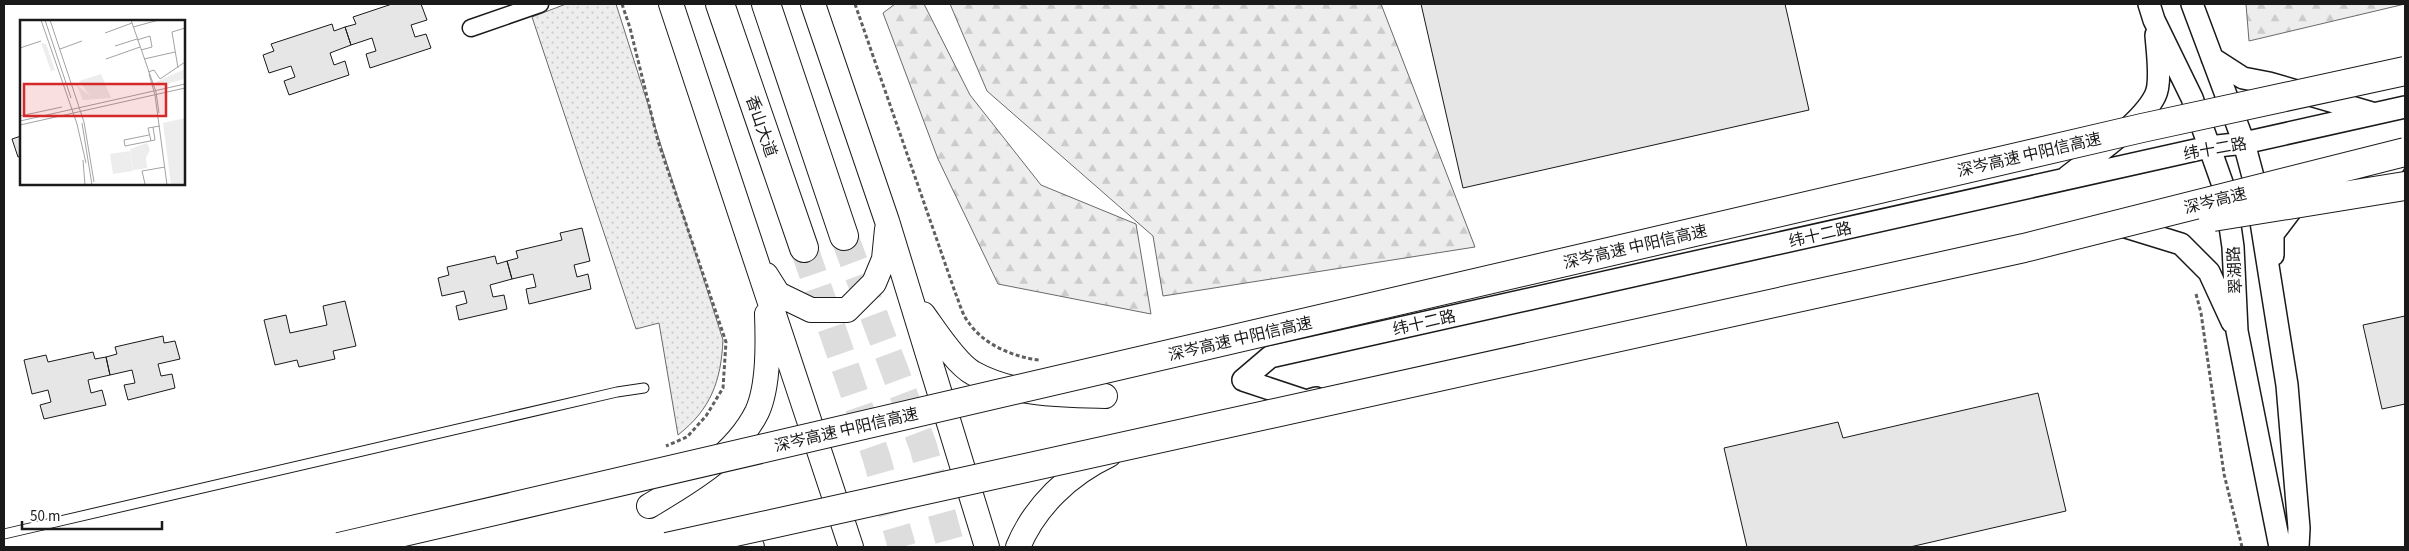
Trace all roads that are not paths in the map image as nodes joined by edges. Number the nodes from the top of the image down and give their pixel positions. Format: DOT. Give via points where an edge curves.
graph roads {
  1 [pos="540,4"];
  2 [pos="671,4"];
  3 [pos="720,4"];
  4 [pos="766,4"];
  5 [pos="813,4"];
  6 [pos="2192,4"];
  7 [pos="2152,12"];
  8 [pos="471,28"];
  9 [pos="2405,54"];
  10 [pos="2212,58"];
  11 [pos="2405,71"];
  12 [pos="2405,107"];
  13 [pos="2374,114"];
  14 [pos="2142,128"];
  15 [pos="2244,143"];
  16 [pos="2209,147"];
  17 [pos="2405,151"];
  18 [pos="2405,160"];
  19 [pos="2065,179"];
  20 [pos="2255,184"];
  21 [pos="2405,186"];
  22 [pos="2225,191"];
  23 [pos="888,220"];
  24 [pos="2099,220"];
  25 [pos="844,236"];
  26 [pos="804,248"];
  27 [pos="2024,248"];
  28 [pos="758,263"];
  29 [pos="767,290"];
  30 [pos="910,293"];
  31 [pos="2273,298"];
  32 [pos="2236,330"];
  33 [pos="644,388"];
  34 [pos="1105,396"];
  35 [pos="1144,438"];
  36 [pos="649,506"];
  37 [pos="4,534"];
  38 [pos="722,542"];
  39 [pos="339,547"];
  40 [pos="667,547"];
  41 [pos="752,547"];
  42 [pos="851,547"];
  43 [pos="986,547"];
  44 [pos="1018,547"];
  45 [pos="2280,547"];
  46 [pos="2298,547"];
  1 -- 8 [label="street"];
  2 -- 28 [label="main road"];
  3 -- 26 [label="highway, 香山大道"];
  4 -- 25 [label="highway"];
  5 -- 23 [label="main road"];
  6 -- 10 [label="street, 翠湖路"];
  7 -- 16 [label="street, 翠湖路" via="2192,98"];
  7 -- 19 [label="street" via="2158,63 2156,95 2136,120"];
  9 -- 14 [label="highway, bridge"];
  10 -- 13 [label="street" via="2243,78"];
  10 -- 15 [label="street, 翠湖路"];
  11 -- 14 [label="highway, bridge"];
  12 -- 13 [label="street, 纬十二路"];
  13 -- 15 [label="street, 纬十二路"];
  14 -- 39 [label="highway, 深岑高速 中阳信高速, bridge"];
  15 -- 16 [label="street, 纬十二路"];
  15 -- 20 [label="street, 翠湖路"];
  16 -- 19 [label="street, 纬十二路"];
  16 -- 22 [label="street, 翠湖路"];
  17 -- 20 [label="street"];
  17 -- 27 [label="highway, 深岑高速, bridge"];
  18 -- 31 [label="street" via="2295,205 2272,234"];
  19 -- 24 [label="street, 纬十二路" via="1270,357 1243,380 1306,401"];
  20 -- 22 [label="street"];
  20 -- 31 [label="street, 翠湖路"];
  21 -- 27 [label="highway, bridge"];
  22 -- 24 [label="street"];
  22 -- 32 [label="street, 翠湖路" via="2233,247"];
  23 -- 28 [label="main road" via="884,259 874,283 848,310 811,310 778,294"];
  23 -- 30 [label="main road"];
  24 -- 32 [label="street" via="2181,244 2209,272"];
  27 -- 40 [label="highway, bridge"];
  28 -- 29 [label="main road"];
  29 -- 36 [label="main road" via="766,372 757,411 743,433 705,472"];
  29 -- 42 [label="main road"];
  30 -- 34 [label="main road" via="941,340 971,372 1002,384 1046,394"];
  30 -- 43 [label="main road"];
  31 -- 46 [label="street, 翠湖路" via="2287,385"];
  32 -- 45 [label="street, 翠湖路"];
  33 -- 37 [label="lane"];
  35 -- 44 [label="main road" via="1090,464 1058,488 1026,528"];
  38 -- 41 [label="main road"];
}
